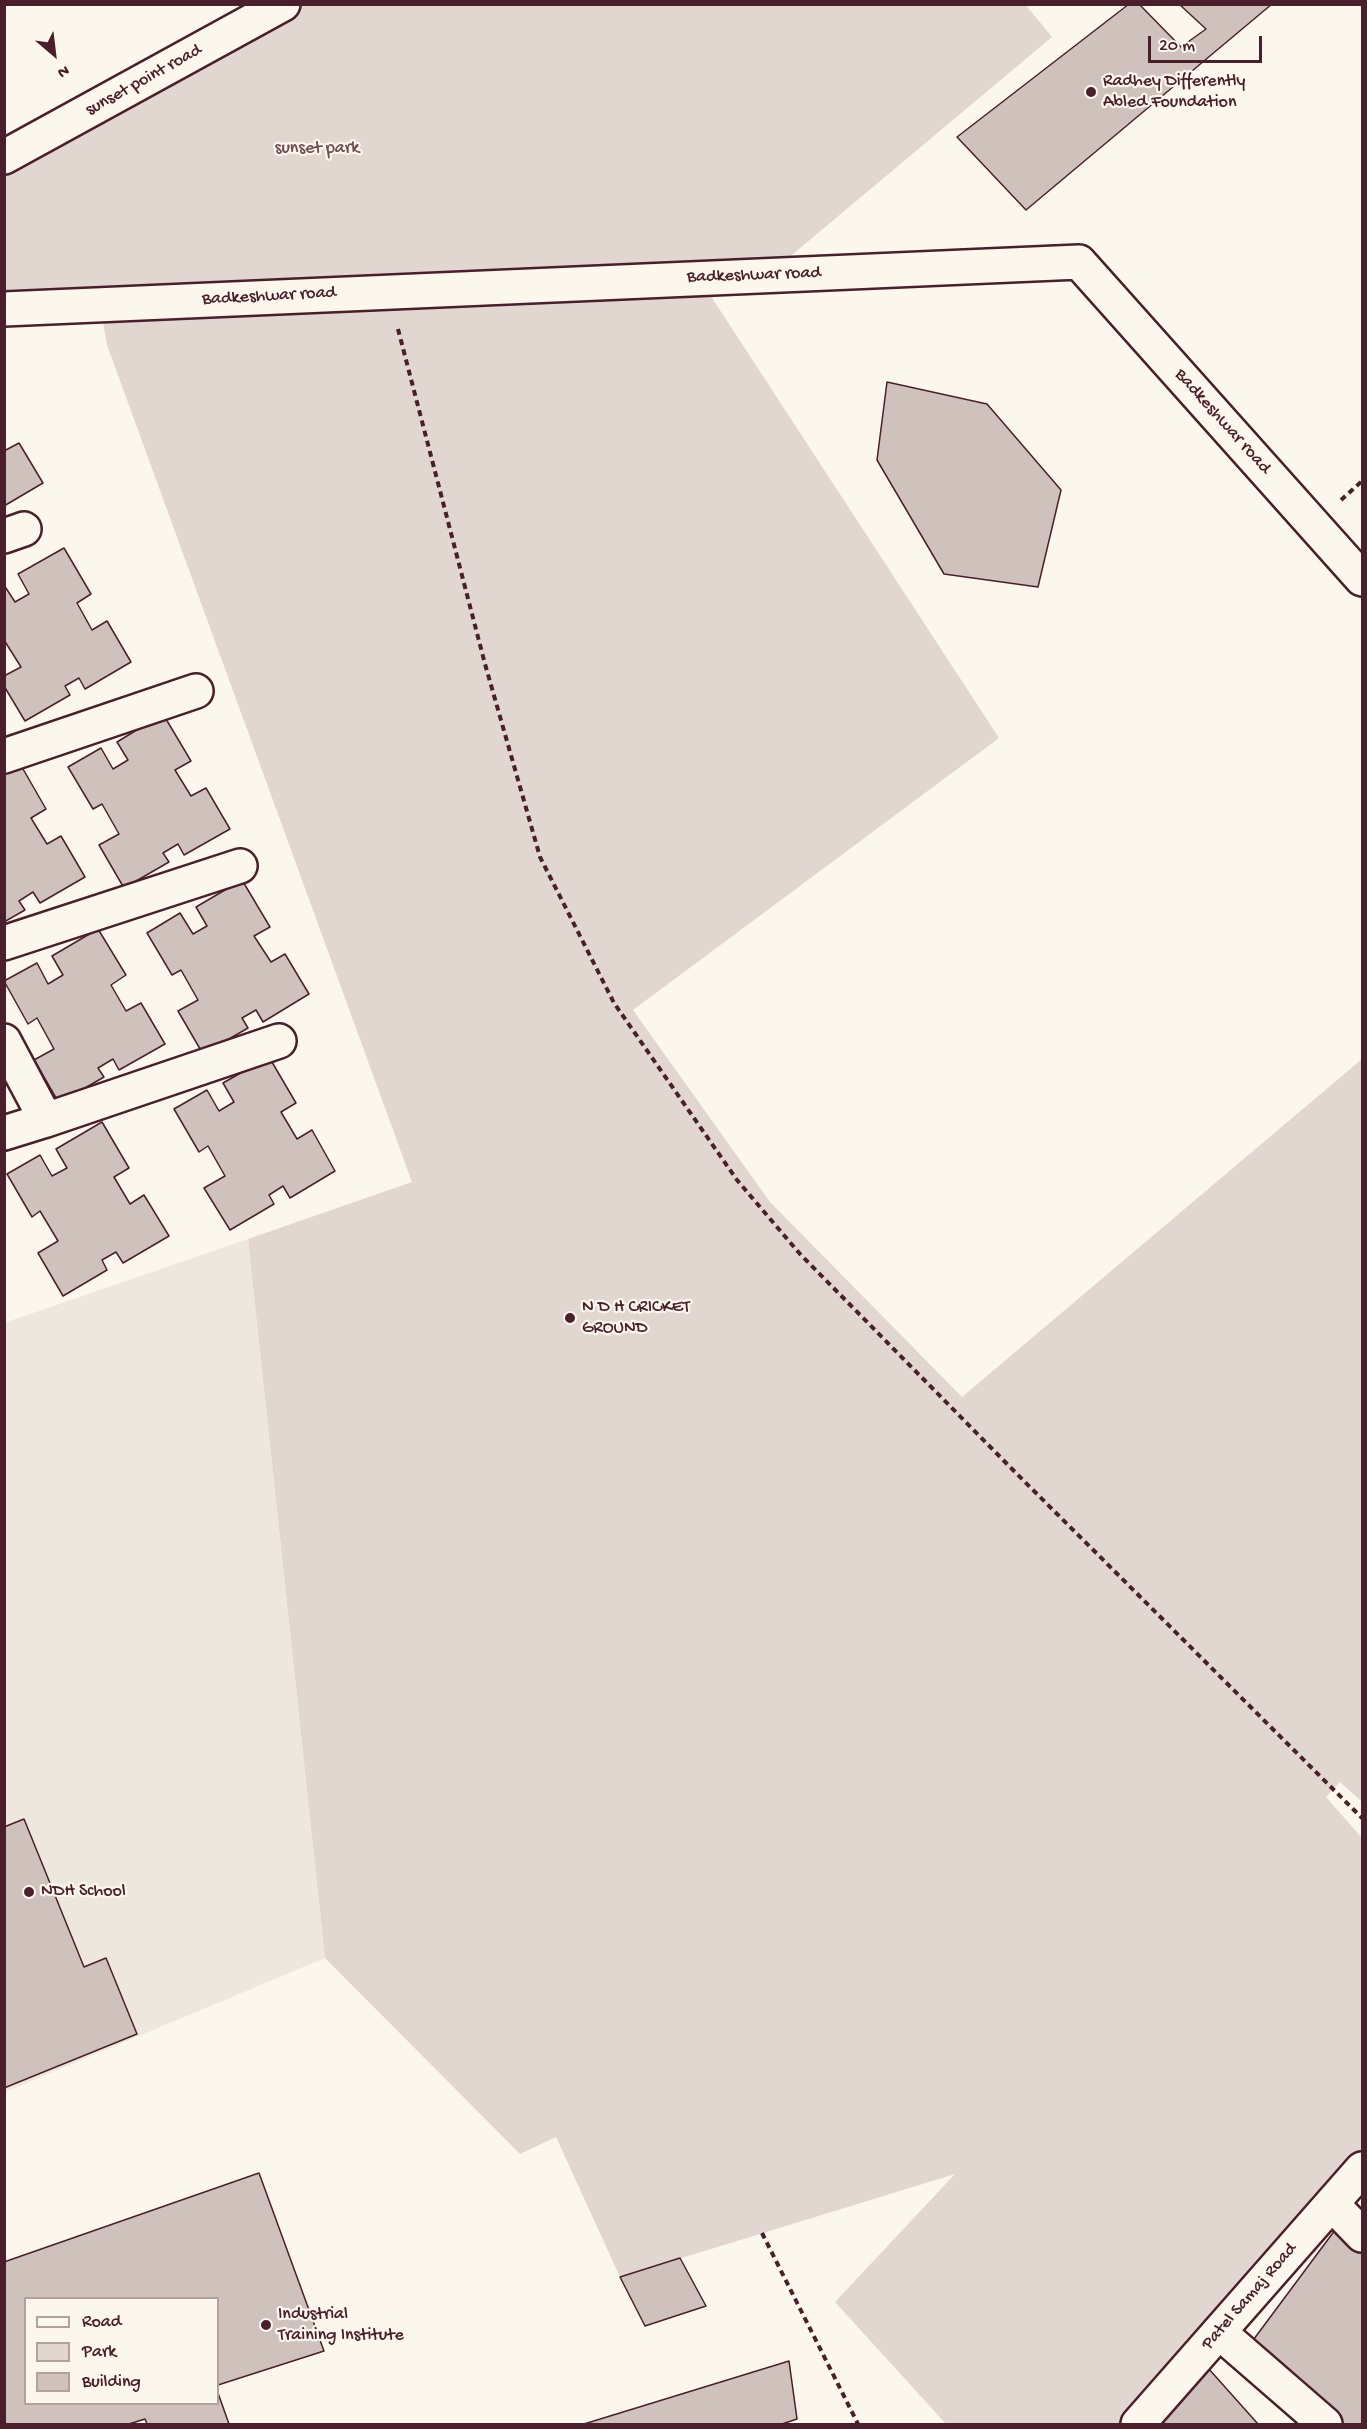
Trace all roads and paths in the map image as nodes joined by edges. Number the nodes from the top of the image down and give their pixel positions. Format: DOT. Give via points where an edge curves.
graph roads {
  1 [pos="283,4"];
  2 [pos="4,157"];
  3 [pos="388,291"];
  4 [pos="4,309"];
  5 [pos="1362,579"];
  6 [pos="196,691"];
  7 [pos="4,756"];
  8 [pos="240,866"];
  9 [pos="4,943"];
  10 [pos="4,1041"];
  11 [pos="279,1041"];
  12 [pos="46,1120"];
  13 [pos="4,1134"];
  14 [pos="1362,1818"];
  15 [pos="1362,2169"];
  16 [pos="1332,2204"];
  17 [pos="762,2233"];
  18 [pos="1362,2235"];
  19 [pos="1219,2332"];
  20 [pos="858,2424"];
  21 [pos="1138,2424"];
  22 [pos="1325,2424"];
  1 -- 2 [label="street, sunset point road"];
  3 -- 4 [label="street, Badkeshwar road"];
  3 -- 5 [label="street, Badkeshwar road" via="1079,262"];
  3 -- 14 [label="path" via="485,664 540,856 614,1003 737,1180 800,1254"];
  6 -- 7 [label="street"];
  8 -- 9 [label="street"];
  10 -- 12 [label="street"];
  11 -- 12 [label="street"];
  12 -- 13 [label="street"];
  15 -- 16 [label="street, Patel Samaj Road"];
  16 -- 18 [label="street"];
  16 -- 19 [label="street, Patel Samaj Road"];
  17 -- 20 [label="path"];
  19 -- 21 [label="street, Patel Samaj Road"];
  19 -- 22 [label="street"];
}
